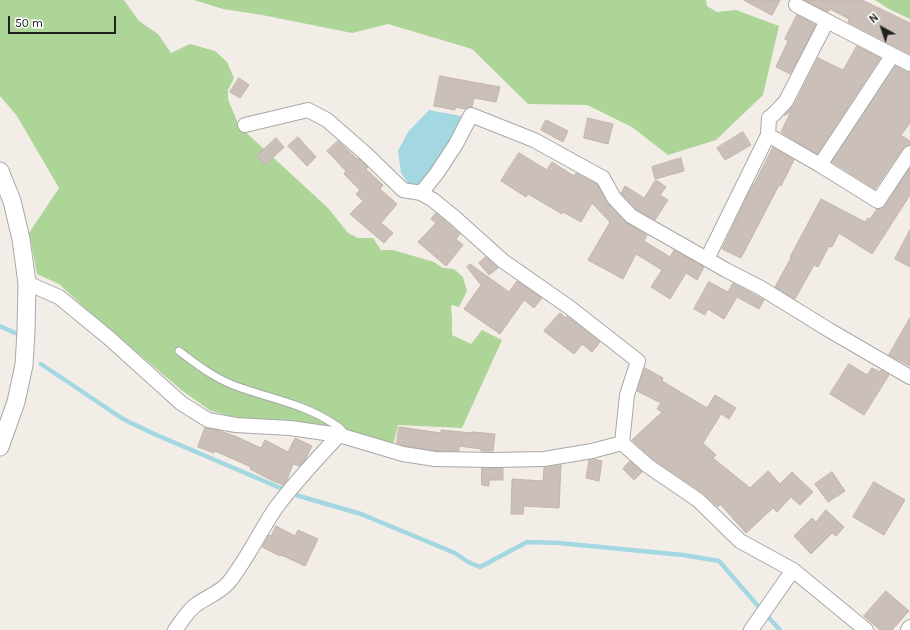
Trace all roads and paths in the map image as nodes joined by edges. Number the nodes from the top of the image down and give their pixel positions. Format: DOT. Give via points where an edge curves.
graph roads {
  1 [pos="796,5"];
  2 [pos="828,21"];
  3 [pos="892,56"];
  4 [pos="910,64"];
  5 [pos="245,125"];
  6 [pos="768,135"];
  7 [pos="910,153"];
  8 [pos="820,165"];
  9 [pos="0,171"];
  10 [pos="421,193"];
  11 [pos="707,259"];
  12 [pos="27,283"];
  13 [pos="179,351"];
  14 [pos="910,377"];
  15 [pos="344,437"];
  16 [pos="622,443"];
  17 [pos="0,447"];
  18 [pos="793,570"];
  19 [pos="910,627"];
  20 [pos="175,630"];
  21 [pos="751,630"];
  22 [pos="866,630"];
  23 [pos="908,630"];
  1 -- 2 [label="street"];
  2 -- 3 [label="street"];
  2 -- 6 [label="street" via="786,101 769,118"];
  3 -- 4 [label="street"];
  3 -- 8 [label="street"];
  5 -- 10 [label="street" via="308,110 327,120 403,190"];
  6 -- 8 [label="street"];
  6 -- 11 [label="street"];
  7 -- 8 [label="street" via="878,201"];
  9 -- 12 [label="street" via="12,201 21,239"];
  10 -- 11 [label="street" via="456,144 471,115 534,140 603,178 614,198 631,216"];
  10 -- 16 [label="street" via="454,216 503,261 569,307 638,361 627,395"];
  11 -- 14 [label="street" via="761,288"];
  12 -- 15 [label="street" via="60,298 181,403 208,420 236,425 290,428"];
  12 -- 17 [label="street" via="24,365 16,402"];
  13 -- 15 [label="lane" via="212,376 314,412 335,424"];
  15 -- 16 [label="street" via="403,454 435,459 544,459"];
  15 -- 20 [label="street" via="288,492 228,583 196,604"];
  16 -- 18 [label="street" via="648,466 698,500 740,540"];
  18 -- 21 [label="street"];
  18 -- 22 [label="street"];
  19 -- 23 [label="street"];
}
